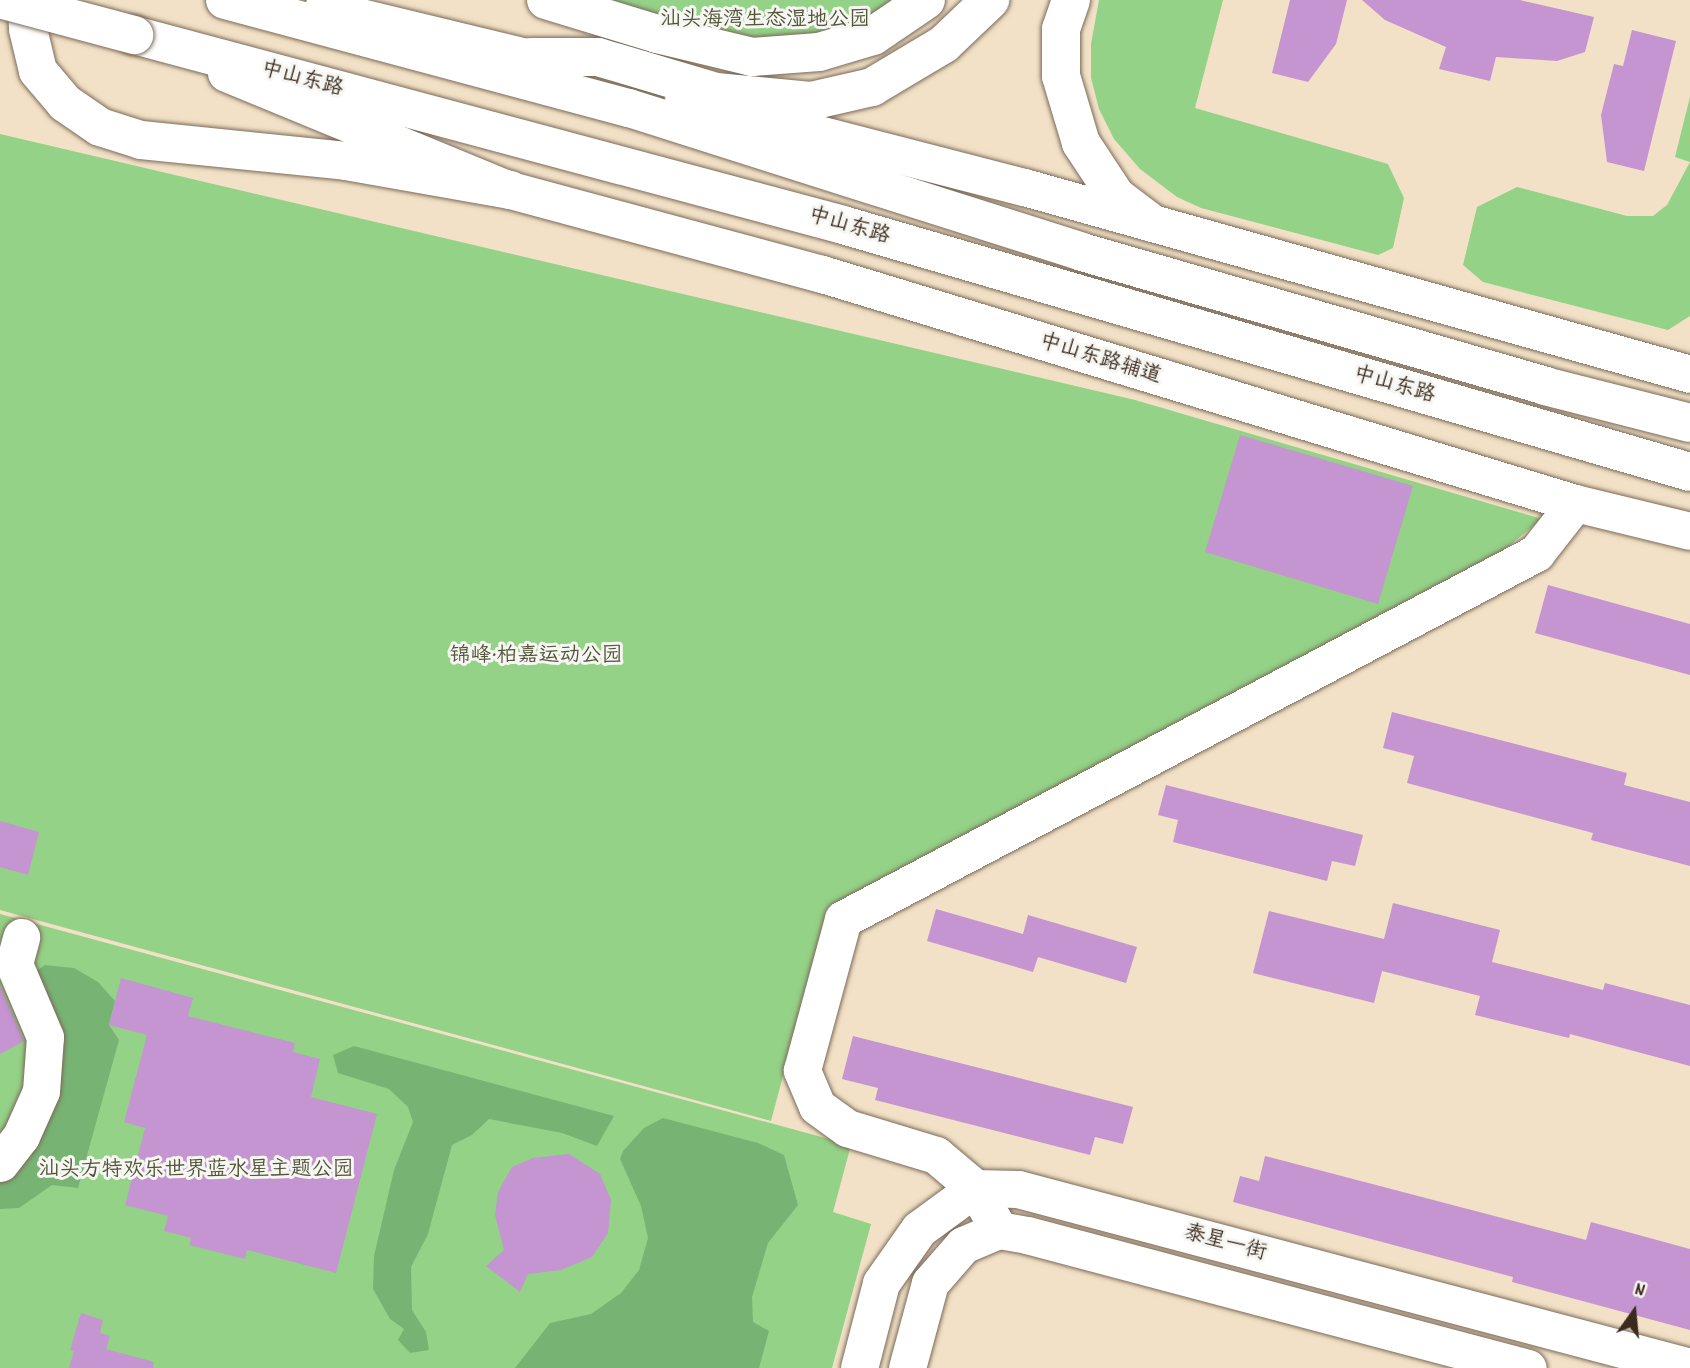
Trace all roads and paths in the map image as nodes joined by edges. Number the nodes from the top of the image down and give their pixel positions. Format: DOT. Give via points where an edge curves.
graph roads {
  1 [pos="3,0"];
  2 [pos="27,0"];
  3 [pos="546,0"];
  4 [pos="926,0"];
  5 [pos="990,0"];
  6 [pos="1071,0"];
  7 [pos="226,1"];
  8 [pos="134,35"];
  9 [pos="531,57"];
  10 [pos="510,190"];
  11 [pos="1150,222"];
  12 [pos="1690,374"];
  13 [pos="1690,423"];
  14 [pos="1690,472"];
  15 [pos="1575,503"];
  16 [pos="1690,531"];
  17 [pos="21,937"];
  18 [pos="0,1163"];
  19 [pos="975,1188"];
  20 [pos="999,1230"];
  21 [pos="1690,1367"];
  22 [pos="859,1368"];
  23 [pos="906,1368"];
  24 [pos="1528,1368"];
  1 -- 8 [label="main road, 中山东路, bridge"];
  2 -- 10 [label="main road" via="38,71 65,103 100,127 141,140 346,161"];
  3 -- 4 [label="main road" via="752,57 819,52 873,36"];
  5 -- 9 [label="main road" via="944,44 872,87 811,101 716,92 598,57"];
  6 -- 11 [label="main road" via="1061,29 1061,76 1081,143 1116,196"];
  7 -- 9 [label="street" via="295,1"];
  7 -- 13 [label="main road, 中山东路" via="629,108 1082,252 1545,386"];
  8 -- 10 [label="street, 中山东路辅道"];
  8 -- 14 [label="main road, 中山东路" via="843,225"];
  9 -- 11 [label="street"];
  10 -- 15 [label="street, 中山东路辅道" via="822,274"];
  11 -- 12 [label="street"];
  15 -- 16 [label="street, 中山东路辅道"];
  15 -- 19 [label="street" via="1536,553 843,919 802,1070 817,1106 847,1128 936,1155"];
  17 -- 18 [label="street" via="13,964 45,1037 41,1091 21,1136"];
  19 -- 20 [label="street"];
  19 -- 21 [label="street, 泰星一街" via="1018,1189"];
  19 -- 22 [label="street" via="919,1229 881,1283"];
  20 -- 23 [label="street" via="963,1245 930,1283"];
  20 -- 24 [label="street, 泰星一街"];
}
